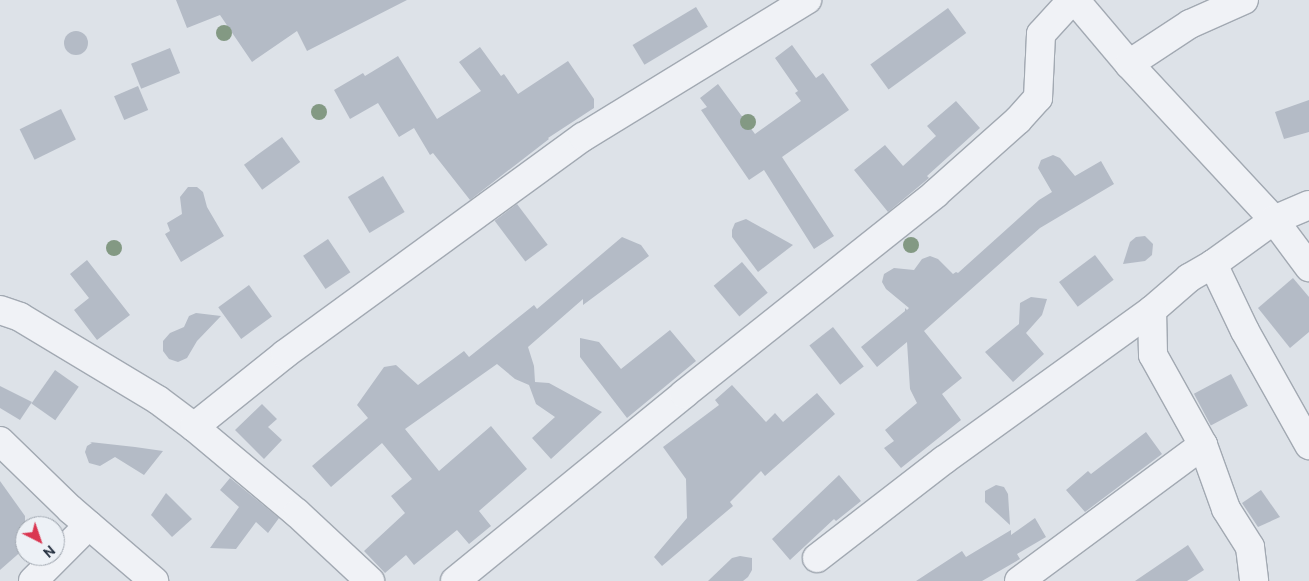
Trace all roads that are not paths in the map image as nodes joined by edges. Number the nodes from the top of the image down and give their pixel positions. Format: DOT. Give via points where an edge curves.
graph roads {
  1 [pos="807,0"];
  2 [pos="1073,0"];
  3 [pos="1244,0"];
  4 [pos="1129,64"];
  5 [pos="1309,205"];
  6 [pos="1274,220"];
  7 [pos="1213,264"];
  8 [pos="1309,267"];
  9 [pos="0,310"];
  10 [pos="1152,310"];
  11 [pos="194,427"];
  12 [pos="0,441"];
  13 [pos="1203,445"];
  14 [pos="1309,445"];
  15 [pos="89,524"];
  16 [pos="817,558"];
  17 [pos="33,581"];
  18 [pos="154,581"];
  19 [pos="370,581"];
  20 [pos="455,581"];
  21 [pos="1019,581"];
  22 [pos="1254,581"];
  1 -- 11 [label="street" via="582,138 285,354"];
  2 -- 4 [label="street"];
  2 -- 20 [label="street" via="1041,34 1038,98 1018,120 935,194"];
  3 -- 4 [label="street" via="1190,24"];
  4 -- 6 [label="street"];
  5 -- 6 [label="street"];
  6 -- 7 [label="street"];
  6 -- 8 [label="street"];
  7 -- 10 [label="street" via="1188,278"];
  7 -- 14 [label="street" via="1245,331"];
  9 -- 11 [label="street" via="20,317 102,365"];
  10 -- 13 [label="street" via="1153,355"];
  10 -- 16 [label="street" via="944,460"];
  11 -- 19 [label="street" via="297,513"];
  12 -- 15 [label="street"];
  13 -- 21 [label="street"];
  13 -- 22 [label="street" via="1226,509 1250,547"];
  15 -- 17 [label="street"];
  15 -- 18 [label="street"];
}
